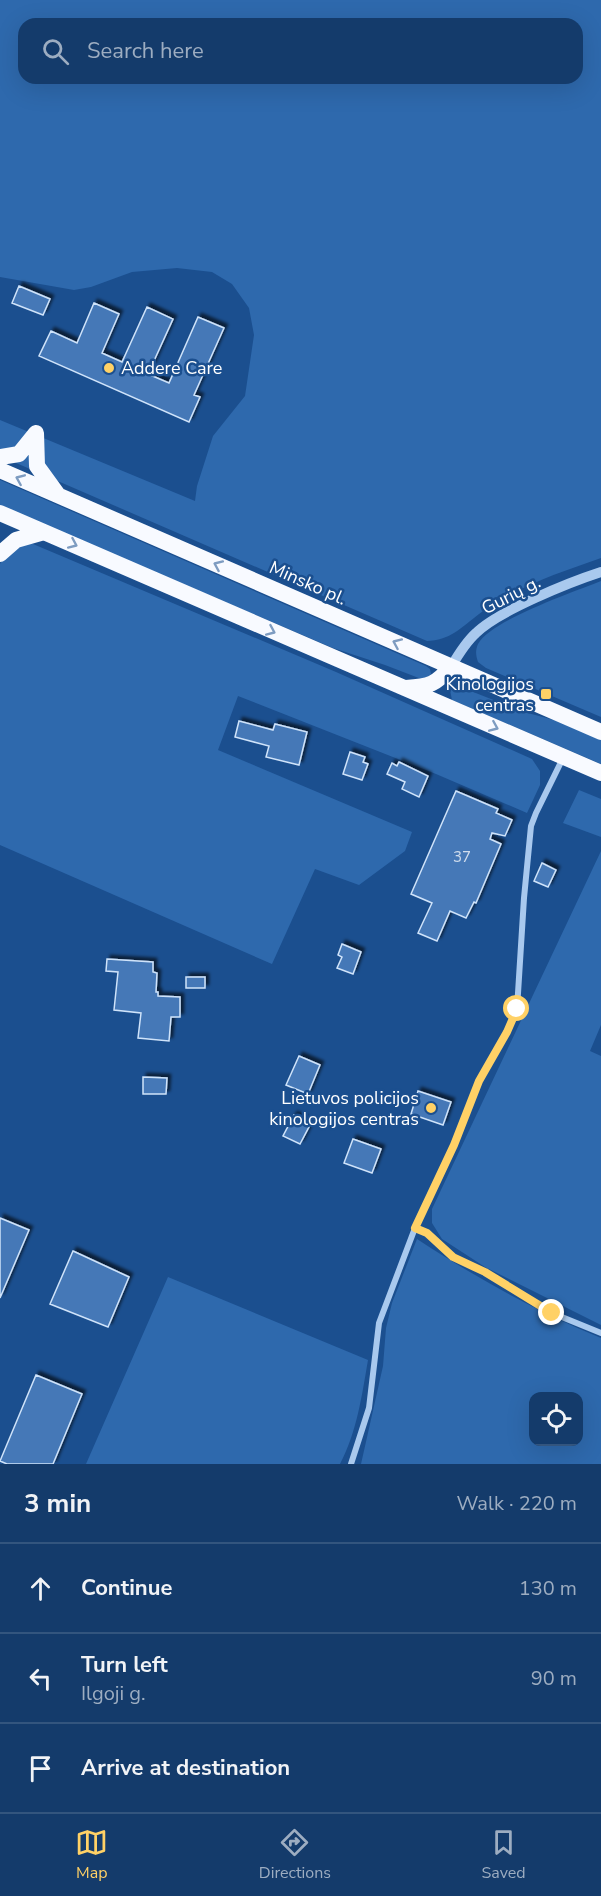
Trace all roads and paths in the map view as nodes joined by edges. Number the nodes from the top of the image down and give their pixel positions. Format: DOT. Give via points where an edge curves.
graph roads {
  1 [pos="0,457"];
  2 [pos="0,470"];
  3 [pos="58,496"];
  4 [pos="0,513"];
  5 [pos="44,532"];
  6 [pos="0,554"];
  7 [pos="601,572"];
  8 [pos="451,667"];
  9 [pos="402,688"];
  10 [pos="601,732"];
  11 [pos="564,757"];
  12 [pos="601,773"];
  13 [pos="415,1228"];
  14 [pos="601,1333"];
  15 [pos="351,1464"];
  1 -- 3 [label="highway" via="19,454 36,433 37,466"];
  3 -- 2 [label="highway, Minsko pl., one-way"];
  8 -- 3 [label="highway, Minsko pl., one-way"];
  4 -- 5 [label="highway"];
  5 -- 6 [label="highway" via="16,540"];
  5 -- 9 [label="highway, one-way"];
  7 -- 8 [label="street, Gurių g." via="496,618 476,633"];
  8 -- 9 [label="highway" via="438,682"];
  8 -- 10 [label="highway, Minsko pl."];
  9 -- 11 [label="highway, one-way"];
  11 -- 12 [label="highway"];
  11 -- 13 [label="street" via="531,826 517,1009 479,1081"];
  13 -- 14 [label="street" via="427,1233 453,1257 552,1313"];
  13 -- 15 [label="street" via="379,1323 369,1407"];
}
